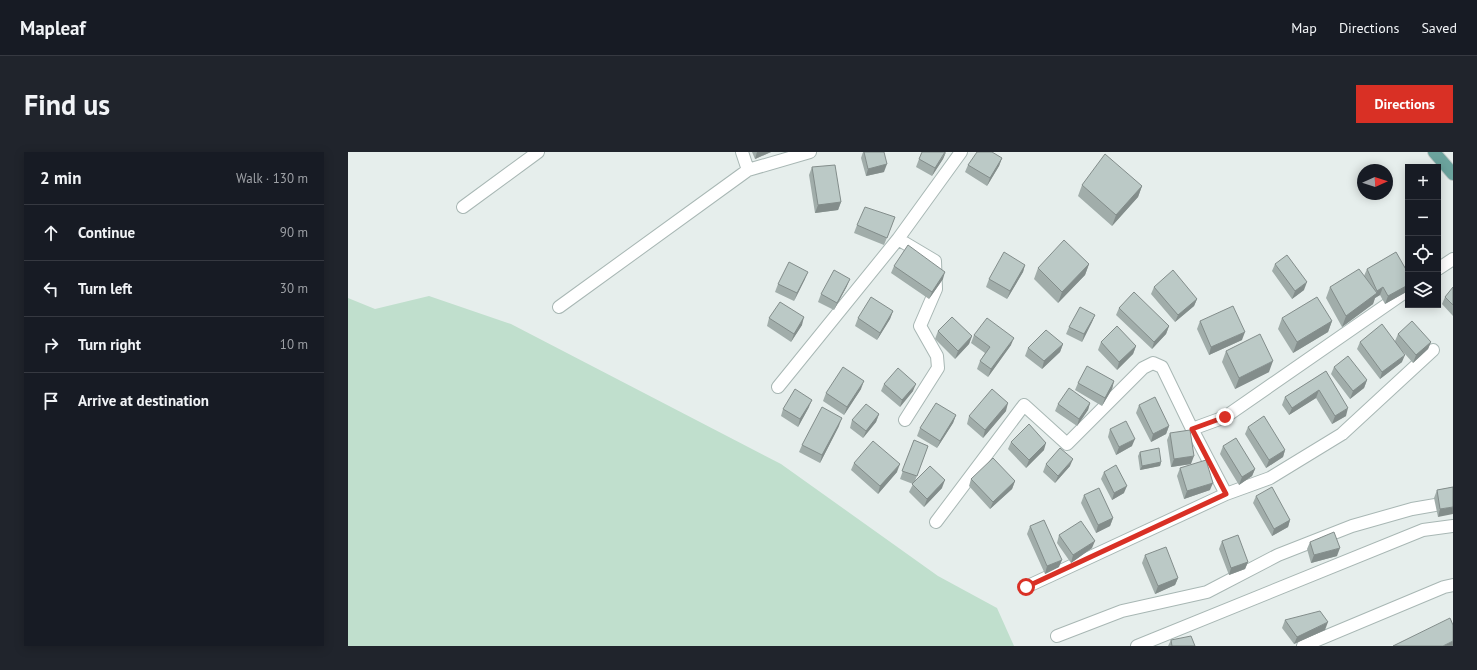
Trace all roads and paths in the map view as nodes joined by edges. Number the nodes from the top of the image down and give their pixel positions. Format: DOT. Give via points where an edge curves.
graph roads {
  1 [pos="538,152"];
  2 [pos="742,152"];
  3 [pos="810,152"];
  4 [pos="961,152"];
  5 [pos="1434,152"];
  6 [pos="748,170"];
  7 [pos="1453,174"];
  8 [pos="463,207"];
  9 [pos="898,240"];
  10 [pos="1453,259"];
  11 [pos="1441,267"];
  12 [pos="1405,292"];
  13 [pos="559,307"];
  14 [pos="1433,350"];
  15 [pos="778,387"];
  16 [pos="905,420"];
  17 [pos="1192,429"];
  18 [pos="1226,494"];
  19 [pos="1453,502"];
  20 [pos="936,522"];
  21 [pos="1453,526"];
  22 [pos="1453,586"];
  23 [pos="1026,587"];
  24 [pos="1057,636"];
  25 [pos="1137,646"];
  26 [pos="1303,646"];
  1 -- 8 [label="street"];
  2 -- 6 [label="street"];
  3 -- 6 [label="street"];
  4 -- 9 [label="street"];
  5 -- 7 [label="main road"];
  6 -- 13 [label="street"];
  9 -- 15 [label="street"];
  9 -- 16 [label="street" via="935,261 936,289 920,326 938,356 938,368"];
  10 -- 11 [label="street"];
  12 -- 17 [label="street" via="1225,417"];
  14 -- 18 [label="street" via="1342,434 1270,478"];
  17 -- 18 [label="street"];
  17 -- 20 [label="street" via="1162,367 1153,364 1143,368 1067,444 1024,405"];
  18 -- 23 [label="street"];
  19 -- 24 [label="street" via="1412,509 1352,526 1278,555 1207,592 1122,611"];
  21 -- 25 [label="street" via="1423,530"];
  22 -- 26 [label="street" via="1444,587"];
}
